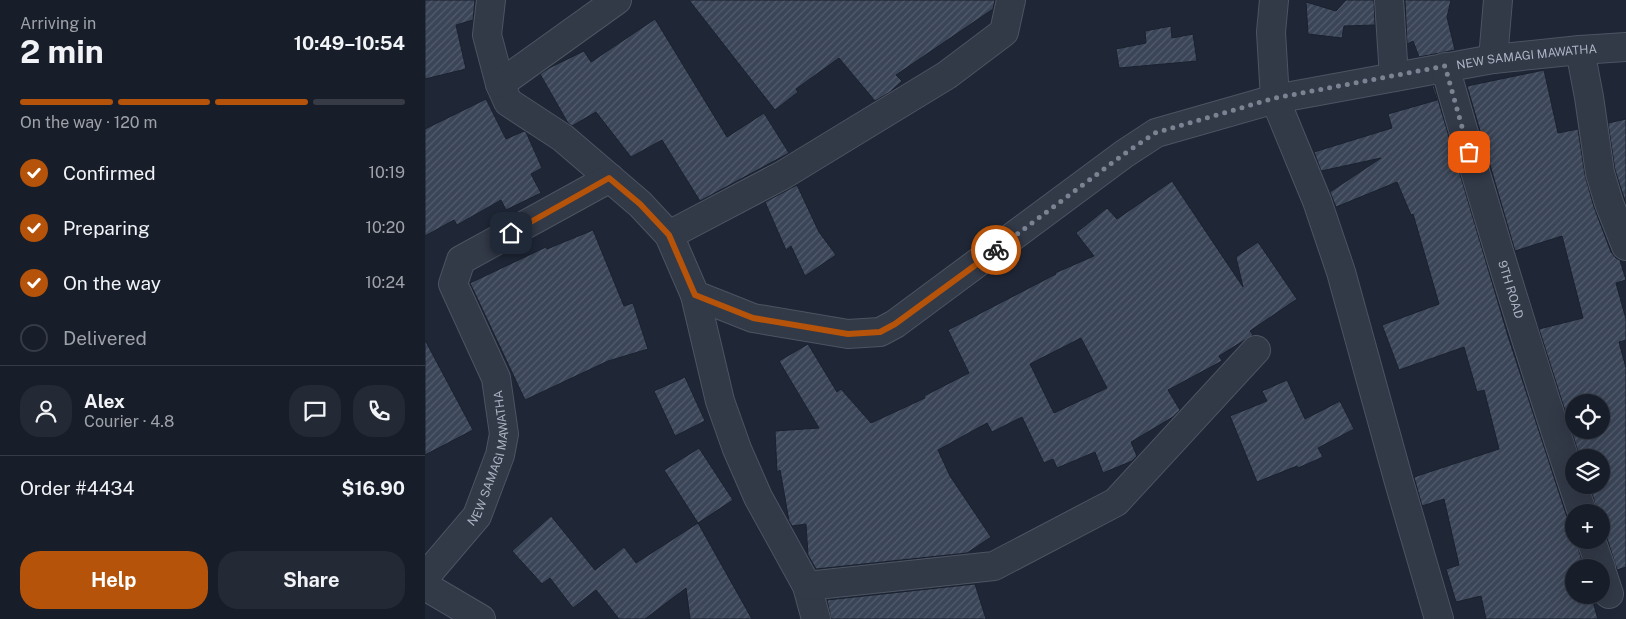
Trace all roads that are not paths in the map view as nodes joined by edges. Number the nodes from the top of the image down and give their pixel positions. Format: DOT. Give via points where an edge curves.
graph roads {
  1 [pos="491,0"];
  2 [pos="617,0"];
  3 [pos="1011,0"];
  4 [pos="1273,0"];
  5 [pos="1389,0"];
  6 [pos="1498,0"];
  7 [pos="1626,47"];
  8 [pos="1580,50"];
  9 [pos="1493,59"];
  10 [pos="1445,66"];
  11 [pos="1394,77"];
  12 [pos="500,84"];
  13 [pos="1275,98"];
  14 [pos="609,178"];
  15 [pos="669,235"];
  16 [pos="1626,246"];
  17 [pos="695,295"];
  18 [pos="1256,350"];
  19 [pos="1579,504"];
  20 [pos="425,577"];
  21 [pos="425,586"];
  22 [pos="807,586"];
  23 [pos="481,619"];
  24 [pos="816,619"];
  25 [pos="1439,619"];
  1 -- 12 [label="street" via="487,35"];
  2 -- 12 [label="street"];
  3 -- 15 [label="street" via="1004,32 947,75 783,175"];
  4 -- 13 [label="street" via="1271,32"];
  5 -- 11 [label="street"];
  6 -- 9 [label="street"];
  7 -- 8 [label="street, NEW SAMAGI MAWATHA"];
  8 -- 9 [label="street, NEW SAMAGI MAWATHA"];
  8 -- 16 [label="street" via="1600,173"];
  9 -- 10 [label="street, NEW SAMAGI MAWATHA"];
  10 -- 11 [label="street, NEW SAMAGI MAWATHA"];
  10 -- 19 [label="street, 9TH ROAD" via="1482,198"];
  11 -- 13 [label="street, NEW SAMAGI MAWATHA"];
  12 -- 14 [label="street" via="508,102 563,138"];
  13 -- 17 [label="street, NEW SAMAGI MAWATHA" via="1155,133 880,332 848,334 753,318"];
  13 -- 25 [label="street" via="1317,201 1341,272"];
  14 -- 15 [label="street" via="640,204"];
  14 -- 20 [label="street, NEW SAMAGI MAWATHA" via="461,260 453,284 496,378 504,434 500,455 477,516"];
  15 -- 17 [label="street"];
  17 -- 22 [label="street" via="720,401 737,450 758,497"];
  18 -- 22 [label="street" via="1116,502 994,566"];
  21 -- 23 [label="street"];
  22 -- 24 [label="street"];
}
